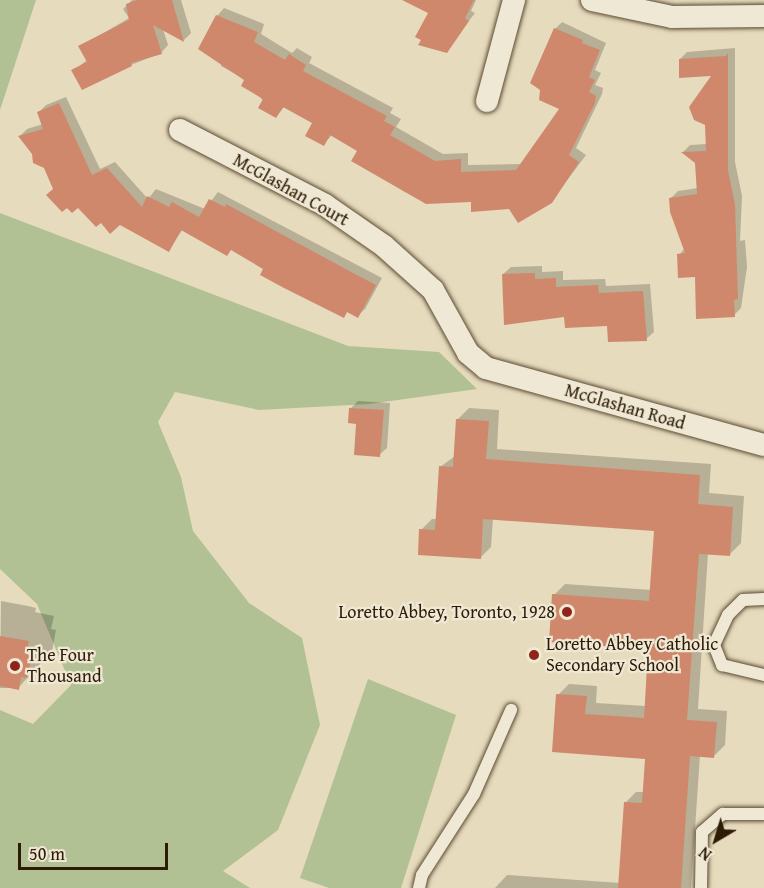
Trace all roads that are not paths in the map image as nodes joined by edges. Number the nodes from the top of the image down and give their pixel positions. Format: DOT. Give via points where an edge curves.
graph roads {
  1 [pos="514,0"];
  2 [pos="592,0"];
  3 [pos="764,15"];
  4 [pos="488,101"];
  5 [pos="180,130"];
  6 [pos="486,368"];
  7 [pos="764,446"];
  8 [pos="764,599"];
  9 [pos="764,675"];
  10 [pos="512,711"];
  11 [pos="764,814"];
  12 [pos="419,888"];
  13 [pos="701,888"];
  1 -- 4 [label="street"];
  2 -- 3 [label="street" via="672,17"];
  5 -- 6 [label="street, McGlashan Court" via="325,205 384,246 433,290 468,353"];
  6 -- 7 [label="street, McGlashan Road"];
  8 -- 9 [label="lane" via="743,600 728,615 714,645 722,665"];
  10 -- 12 [label="lane" via="474,794 422,875"];
  11 -- 13 [label="lane" via="723,814 702,832"];
}
